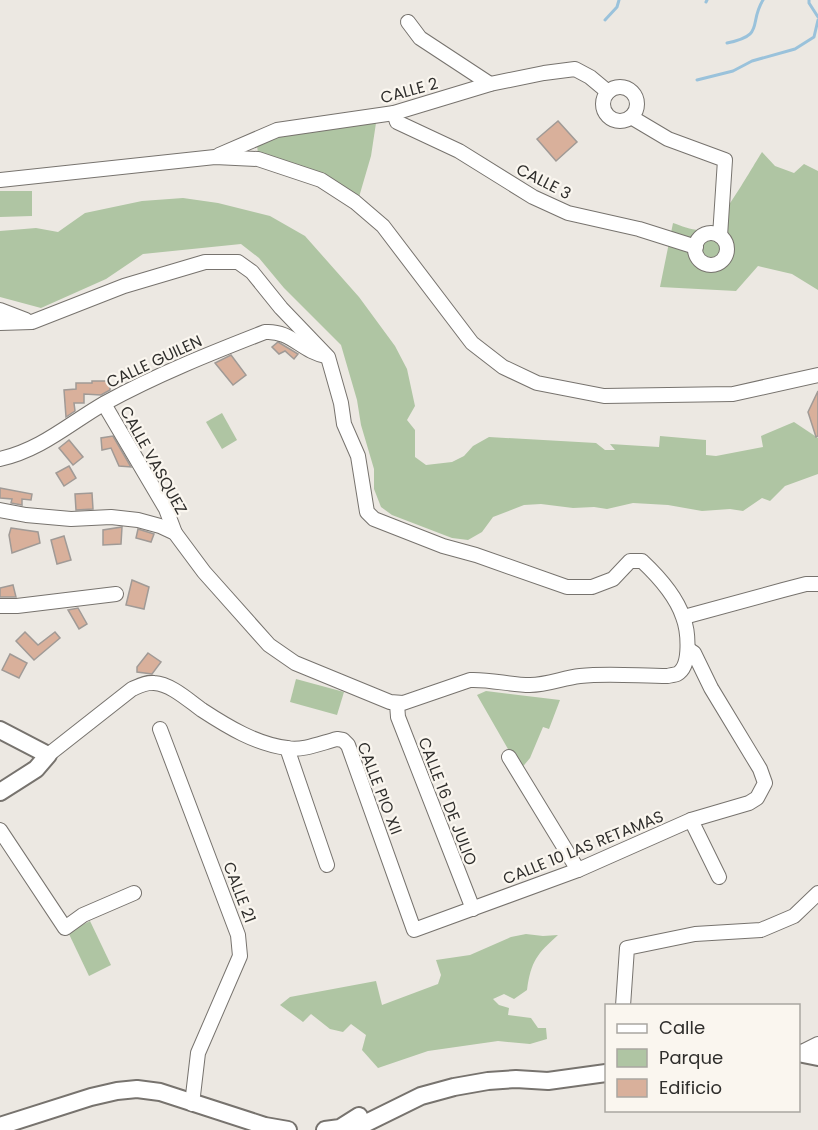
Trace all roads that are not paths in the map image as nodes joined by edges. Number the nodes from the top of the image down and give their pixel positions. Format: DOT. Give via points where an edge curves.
graph roads {
  1 [pos="408,22"];
  2 [pos="490,84"];
  3 [pos="608,92"];
  4 [pos="394,112"];
  5 [pos="631,117"];
  6 [pos="215,157"];
  7 [pos="0,180"];
  8 [pos="720,236"];
  9 [pos="696,247"];
  10 [pos="0,310"];
  11 [pos="32,322"];
  12 [pos="0,323"];
  13 [pos="328,357"];
  14 [pos="818,375"];
  15 [pos="104,404"];
  16 [pos="0,459"];
  17 [pos="0,510"];
  18 [pos="176,533"];
  19 [pos="818,584"];
  20 [pos="116,594"];
  21 [pos="0,606"];
  22 [pos="684,617"];
  23 [pos="688,649"];
  24 [pos="397,704"];
  25 [pos="160,729"];
  26 [pos="0,730"];
  27 [pos="287,748"];
  28 [pos="48,755"];
  29 [pos="509,757"];
  30 [pos="0,792"];
  31 [pos="691,820"];
  32 [pos="0,830"];
  33 [pos="327,865"];
  34 [pos="578,870"];
  35 [pos="719,877"];
  36 [pos="818,892"];
  37 [pos="134,893"];
  38 [pos="473,909"];
  39 [pos="414,930"];
  40 [pos="623,1004"];
  41 [pos="818,1044"];
  42 [pos="800,1053"];
  43 [pos="800,1053"];
  44 [pos="818,1057"];
  45 [pos="605,1073"];
  46 [pos="570,1077"];
  47 [pos="192,1104"];
  48 [pos="0,1126"];
  49 [pos="288,1130"];
  50 [pos="324,1130"];
  51 [pos="352,1130"];
  1 -- 2 [label="street" via="420,38"];
  2 -- 3 [label="street, CALLE 2" via="575,69"];
  2 -- 4 [label="street, CALLE 2"];
  3 -- 5 [label="street" via="603,109 609,118 621,122"];
  3 -- 5 [label="street" via="623,87 632,92 637,108"];
  4 -- 6 [label="street, CALLE 2" via="277,130"];
  4 -- 9 [label="street, CALLE 3" via="397,122 459,151 550,205"];
  5 -- 8 [label="street" via="668,139 725,160"];
  6 -- 7 [label="street"];
  6 -- 14 [label="street" via="258,159 284,167 321,180 355,202 383,226 472,344 503,367 537,382 604,396 733,394"];
  8 -- 9 [label="street" via="705,235"];
  8 -- 9 [label="street" via="727,249 720,262 705,264"];
  10 -- 11 [label="street"];
  11 -- 12 [label="street"];
  11 -- 13 [label="street" via="124,286 205,262 238,262 252,272"];
  13 -- 15 [label="street, CALLE GUILEN" via="312,352 287,335 266,332 205,355"];
  13 -- 22 [label="street" via="344,424 358,456 367,512 374,519 567,587 592,587 613,579 630,561 642,561 657,574"];
  15 -- 16 [label="street, CALLE GUILEN" via="38,447"];
  15 -- 18 [label="street, CALLE VASQUEZ"];
  17 -- 18 [label="street" via="71,519 138,519"];
  18 -- 24 [label="street, CALLE VASQUEZ" via="204,572 268,645 295,663"];
  19 -- 22 [label="street"];
  20 -- 21 [label="street"];
  22 -- 23 [label="street"];
  23 -- 24 [label="street" via="682,670 668,676 608,674 540,685 470,680"];
  23 -- 31 [label="street, CALLE 10 LAS RETAMAS" via="694,653 765,783 757,798 749,803"];
  24 -- 38 [label="street, CALLE 16 DE JULIO" via="398,717"];
  25 -- 47 [label="street, CALLE 21" via="238,935 240,956 198,1053"];
  26 -- 28 [label="street"];
  27 -- 28 [label="street, CALLE PIO XII" via="253,740 153,682 129,683"];
  27 -- 33 [label="street"];
  27 -- 39 [label="street, CALLE PIO XII" via="337,739 348,745"];
  28 -- 30 [label="street" via="36,769"];
  29 -- 34 [label="street"];
  31 -- 34 [label="street, CALLE 10 LAS RETAMAS"];
  31 -- 35 [label="street"];
  32 -- 37 [label="street" via="65,928 83,915"];
  34 -- 38 [label="street, CALLE 10 LAS RETAMAS"];
  36 -- 40 [label="street" via="794,916 761,930 695,934 627,948"];
  38 -- 39 [label="street, CALLE 10 LAS RETAMAS"];
  41 -- 42 [label="street"];
  43 -- 44 [label="street"];
  45 -- 46 [label="street"];
  46 -- 50 [label="street" via="506,1070 477,1073 405,1094 340,1128"];
  46 -- 51 [label="street" via="454,1087 420,1096"];
  47 -- 48 [label="street" via="160,1092 117,1091"];
  47 -- 49 [label="street"];
}
